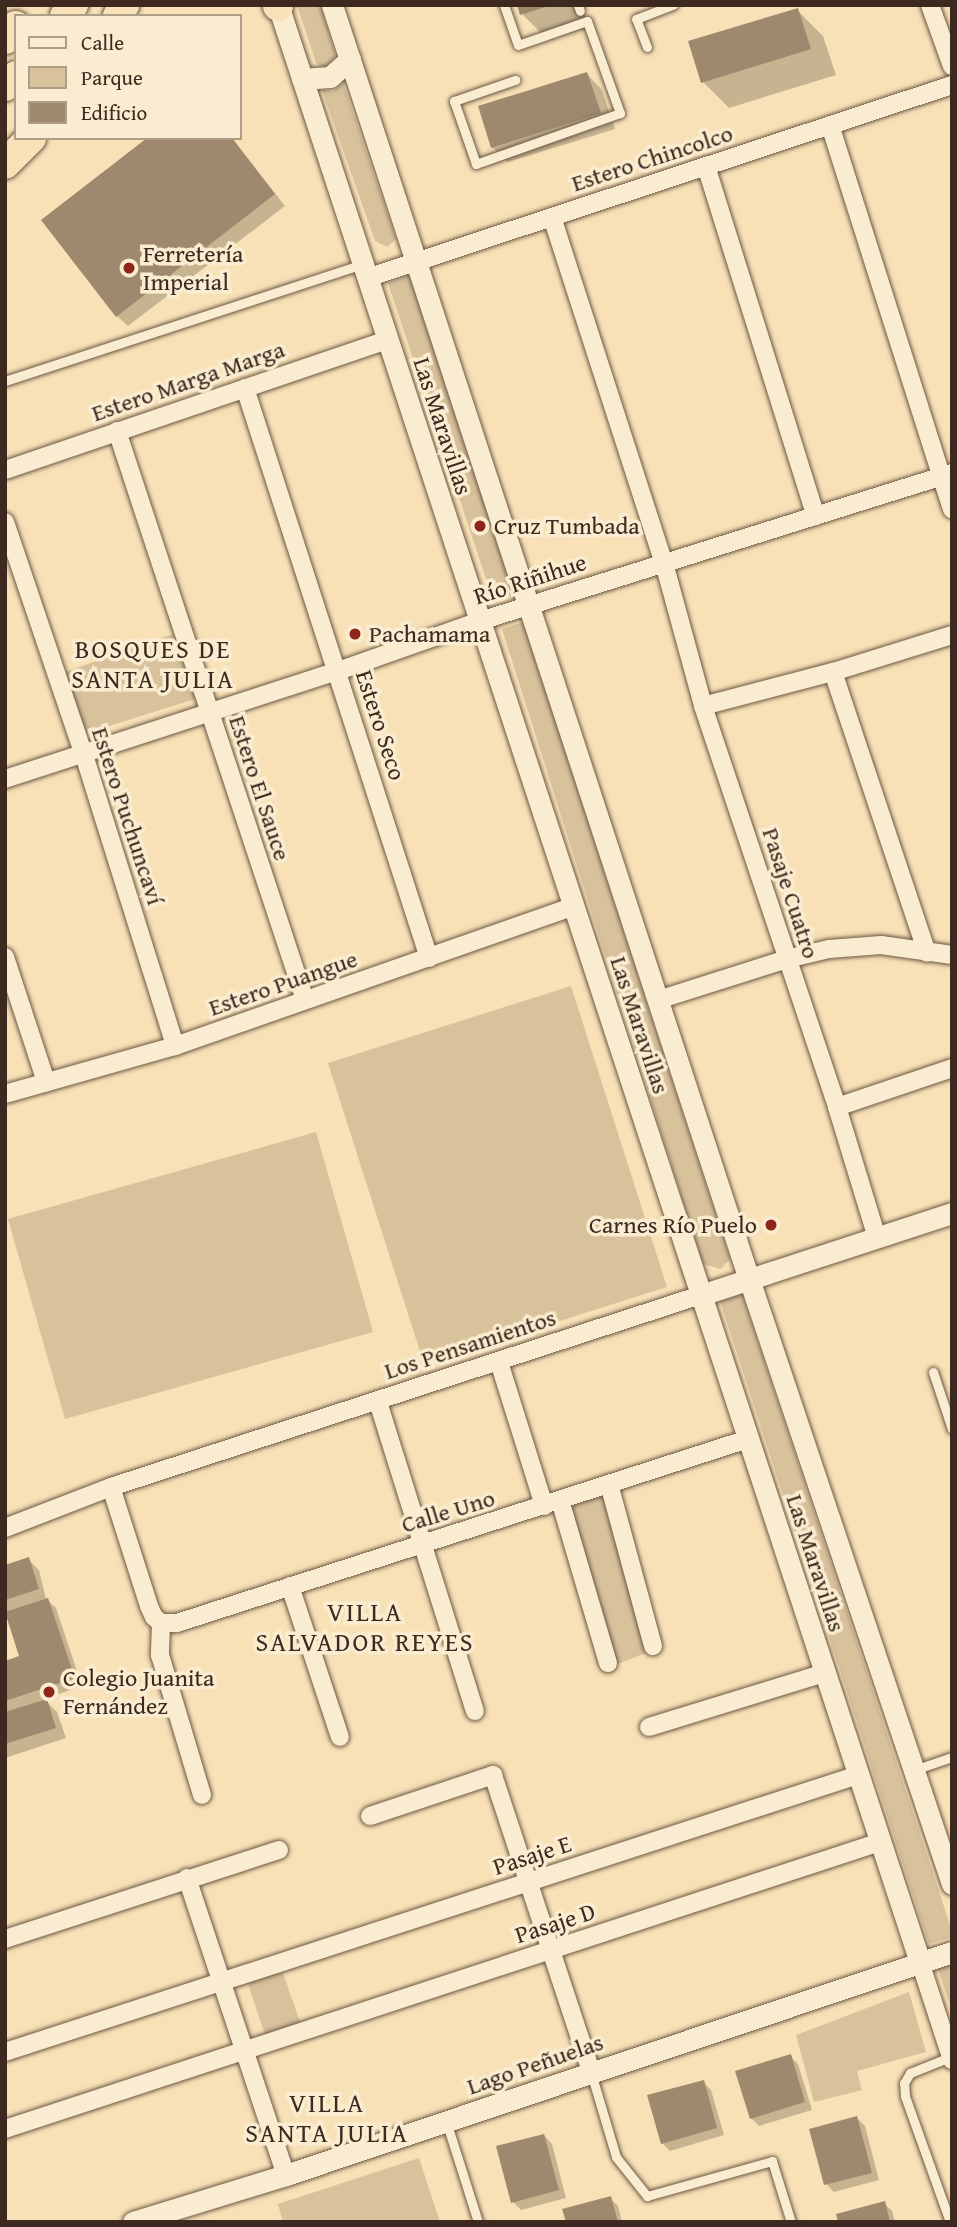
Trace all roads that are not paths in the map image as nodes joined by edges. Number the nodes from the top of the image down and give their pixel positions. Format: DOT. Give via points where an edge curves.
graph roads {
  1 [pos="332,5"];
  2 [pos="504,5"];
  3 [pos="673,5"];
  4 [pos="930,5"];
  5 [pos="278,6"];
  6 [pos="647,47"];
  7 [pos="350,59"];
  8 [pos="952,66"];
  9 [pos="302,79"];
  10 [pos="515,80"];
  11 [pos="952,85"];
  12 [pos="830,125"];
  13 [pos="29,140"];
  14 [pos="5,164"];
  15 [pos="706,166"];
  16 [pos="552,217"];
  17 [pos="416,262"];
  18 [pos="365,271"];
  19 [pos="387,340"];
  20 [pos="5,381"];
  21 [pos="245,388"];
  22 [pos="117,431"];
  23 [pos="5,470"];
  24 [pos="946,475"];
  25 [pos="952,509"];
  26 [pos="816,516"];
  27 [pos="5,522"];
  28 [pos="663,563"];
  29 [pos="528,605"];
  30 [pos="480,621"];
  31 [pos="952,635"];
  32 [pos="338,671"];
  33 [pos="833,672"];
  34 [pos="703,706"];
  35 [pos="210,712"];
  36 [pos="84,755"];
  37 [pos="5,779"];
  38 [pos="573,906"];
  39 [pos="927,953"];
  40 [pos="952,956"];
  41 [pos="5,957"];
  42 [pos="429,958"];
  43 [pos="787,959"];
  44 [pos="305,1000"];
  45 [pos="658,1000"];
  46 [pos="175,1046"];
  47 [pos="952,1068"];
  48 [pos="46,1082"];
  49 [pos="5,1094"];
  50 [pos="837,1107"];
  51 [pos="952,1213"];
  52 [pos="877,1238"];
  53 [pos="749,1279"];
  54 [pos="701,1295"];
  55 [pos="499,1362"];
  56 [pos="933,1373"];
  57 [pos="378,1402"];
  58 [pos="952,1429"];
  59 [pos="748,1439"];
  60 [pos="609,1484"];
  61 [pos="111,1487"];
  62 [pos="552,1503"];
  63 [pos="5,1528"];
  64 [pos="423,1544"];
  65 [pos="290,1587"];
  66 [pos="161,1623"];
  67 [pos="653,1646"];
  68 [pos="608,1663"];
  69 [pos="825,1672"];
  70 [pos="475,1711"];
  71 [pos="649,1727"];
  72 [pos="340,1737"];
  73 [pos="952,1757"];
  74 [pos="913,1770"];
  75 [pos="858,1775"];
  76 [pos="202,1795"];
  77 [pos="370,1815"];
  78 [pos="880,1842"];
  79 [pos="279,1850"];
  80 [pos="187,1878"];
  81 [pos="528,1882"];
  82 [pos="952,1884"];
  83 [pos="5,1939"];
  84 [pos="551,1950"];
  85 [pos="952,1952"];
  86 [pos="920,1962"];
  87 [pos="220,1981"];
  88 [pos="245,2050"];
  89 [pos="5,2052"];
  90 [pos="951,2058"];
  91 [pos="591,2072"];
  92 [pos="446,2121"];
  93 [pos="5,2129"];
  94 [pos="286,2175"];
  95 [pos="133,2222"];
  96 [pos="478,2222"];
  97 [pos="791,2222"];
  98 [pos="950,2222"];
  1 -- 7 [label="street, Las Maravillas"];
  2 -- 10 [label="lane" via="518,45 587,21 620,113 476,164 454,101"];
  3 -- 6 [label="lane" via="636,19"];
  4 -- 8 [label="street"];
  5 -- 9 [label="street, Las Maravillas"];
  7 -- 9 [label="street" via="330,77"];
  7 -- 17 [label="street, Las Maravillas"];
  9 -- 18 [label="street, Las Maravillas"];
  11 -- 12 [label="street, Estero Chincolco"];
  12 -- 15 [label="street, Estero Chincolco"];
  12 -- 24 [label="street"];
  13 -- 14 [label="highway"];
  15 -- 16 [label="street, Estero Chincolco"];
  15 -- 26 [label="street"];
  16 -- 17 [label="street, Estero Chincolco"];
  16 -- 28 [label="street, Pasaje Cuatro"];
  17 -- 18 [label="street, Estero Chincolco"];
  17 -- 29 [label="street, Las Maravillas"];
  18 -- 19 [label="street, Las Maravillas"];
  18 -- 20 [label="lane"];
  19 -- 21 [label="street, Estero Marga Marga"];
  19 -- 30 [label="street, Las Maravillas"];
  21 -- 22 [label="street, Estero Marga Marga"];
  21 -- 32 [label="street, Estero Seco"];
  22 -- 23 [label="street, Estero Marga Marga"];
  22 -- 35 [label="street, Estero El Sauce"];
  24 -- 25 [label="street"];
  24 -- 26 [label="street, Río Riñihue"];
  26 -- 28 [label="street, Río Riñihue"];
  27 -- 36 [label="street, Estero Puchuncaví"];
  28 -- 29 [label="street, Río Riñihue"];
  28 -- 34 [label="street, Pasaje Cuatro"];
  29 -- 30 [label="street, Río Riñihue"];
  29 -- 45 [label="street, Las Maravillas"];
  30 -- 32 [label="street, Río Riñihue"];
  30 -- 38 [label="street, Las Maravillas"];
  31 -- 33 [label="street"];
  32 -- 35 [label="street, Río Riñihue"];
  32 -- 42 [label="street, Estero Seco"];
  33 -- 34 [label="street"];
  33 -- 39 [label="street"];
  34 -- 43 [label="street, Pasaje Cuatro"];
  35 -- 36 [label="street, Río Riñihue"];
  35 -- 44 [label="street, Estero El Sauce"];
  36 -- 37 [label="street, Río Riñihue"];
  36 -- 46 [label="street, Estero Puchuncaví"];
  38 -- 42 [label="street, Estero Puangue"];
  38 -- 54 [label="street, Las Maravillas"];
  39 -- 40 [label="street"];
  39 -- 43 [label="street" via="857,946"];
  41 -- 48 [label="street"];
  42 -- 44 [label="street, Estero Puangue"];
  43 -- 45 [label="street"];
  43 -- 50 [label="street, Pasaje Cuatro"];
  44 -- 46 [label="street, Estero Puangue"];
  45 -- 53 [label="street, Las Maravillas"];
  46 -- 48 [label="street, Estero Puangue"];
  47 -- 50 [label="street"];
  48 -- 49 [label="street, Estero Puangue"];
  50 -- 52 [label="street, Pasaje Cuatro"];
  51 -- 52 [label="street, Los Pensamientos"];
  52 -- 53 [label="street, Los Pensamientos"];
  53 -- 54 [label="street, Los Pensamientos"];
  53 -- 74 [label="street, Las Maravillas"];
  54 -- 55 [label="street, Los Pensamientos"];
  54 -- 59 [label="street, Las Maravillas"];
  55 -- 57 [label="street, Los Pensamientos"];
  55 -- 62 [label="street"];
  56 -- 58 [label="lane"];
  57 -- 61 [label="street, Los Pensamientos"];
  57 -- 64 [label="street"];
  59 -- 60 [label="street, Calle Uno"];
  59 -- 69 [label="street, Las Maravillas"];
  60 -- 62 [label="street, Calle Uno"];
  60 -- 67 [label="street"];
  61 -- 63 [label="street, Los Pensamientos"];
  61 -- 66 [label="street" via="153,1617"];
  62 -- 64 [label="street, Calle Uno"];
  62 -- 68 [label="street"];
  64 -- 65 [label="street, Calle Uno"];
  64 -- 70 [label="street"];
  65 -- 66 [label="street, Calle Uno" via="177,1623"];
  65 -- 72 [label="street"];
  66 -- 76 [label="street" via="160,1655"];
  69 -- 71 [label="street"];
  69 -- 75 [label="street, Las Maravillas"];
  73 -- 74 [label="lane"];
  74 -- 82 [label="street, Las Maravillas"];
  75 -- 78 [label="street, Las Maravillas"];
  75 -- 81 [label="street, Pasaje E"];
  77 -- 81 [label="street" via="493,1774"];
  78 -- 84 [label="street, Pasaje D"];
  78 -- 86 [label="street, Las Maravillas"];
  79 -- 80 [label="street"];
  80 -- 83 [label="street"];
  80 -- 87 [label="street"];
  81 -- 84 [label="street"];
  81 -- 87 [label="street, Pasaje E"];
  84 -- 88 [label="street, Pasaje D"];
  84 -- 91 [label="street"];
  85 -- 86 [label="street, Lago Peñuelas"];
  86 -- 90 [label="street, Las Maravillas"];
  86 -- 91 [label="street, Lago Peñuelas"];
  87 -- 88 [label="street"];
  87 -- 89 [label="street, Pasaje E"];
  88 -- 93 [label="street, Pasaje D"];
  88 -- 94 [label="street"];
  90 -- 98 [label="lane" via="909,2073 904,2083"];
  91 -- 92 [label="street, Lago Peñuelas"];
  91 -- 97 [label="lane" via="616,2157 647,2196 772,2161"];
  92 -- 94 [label="street, Lago Peñuelas"];
  92 -- 96 [label="lane"];
  94 -- 95 [label="street, Lago Peñuelas"];
}
